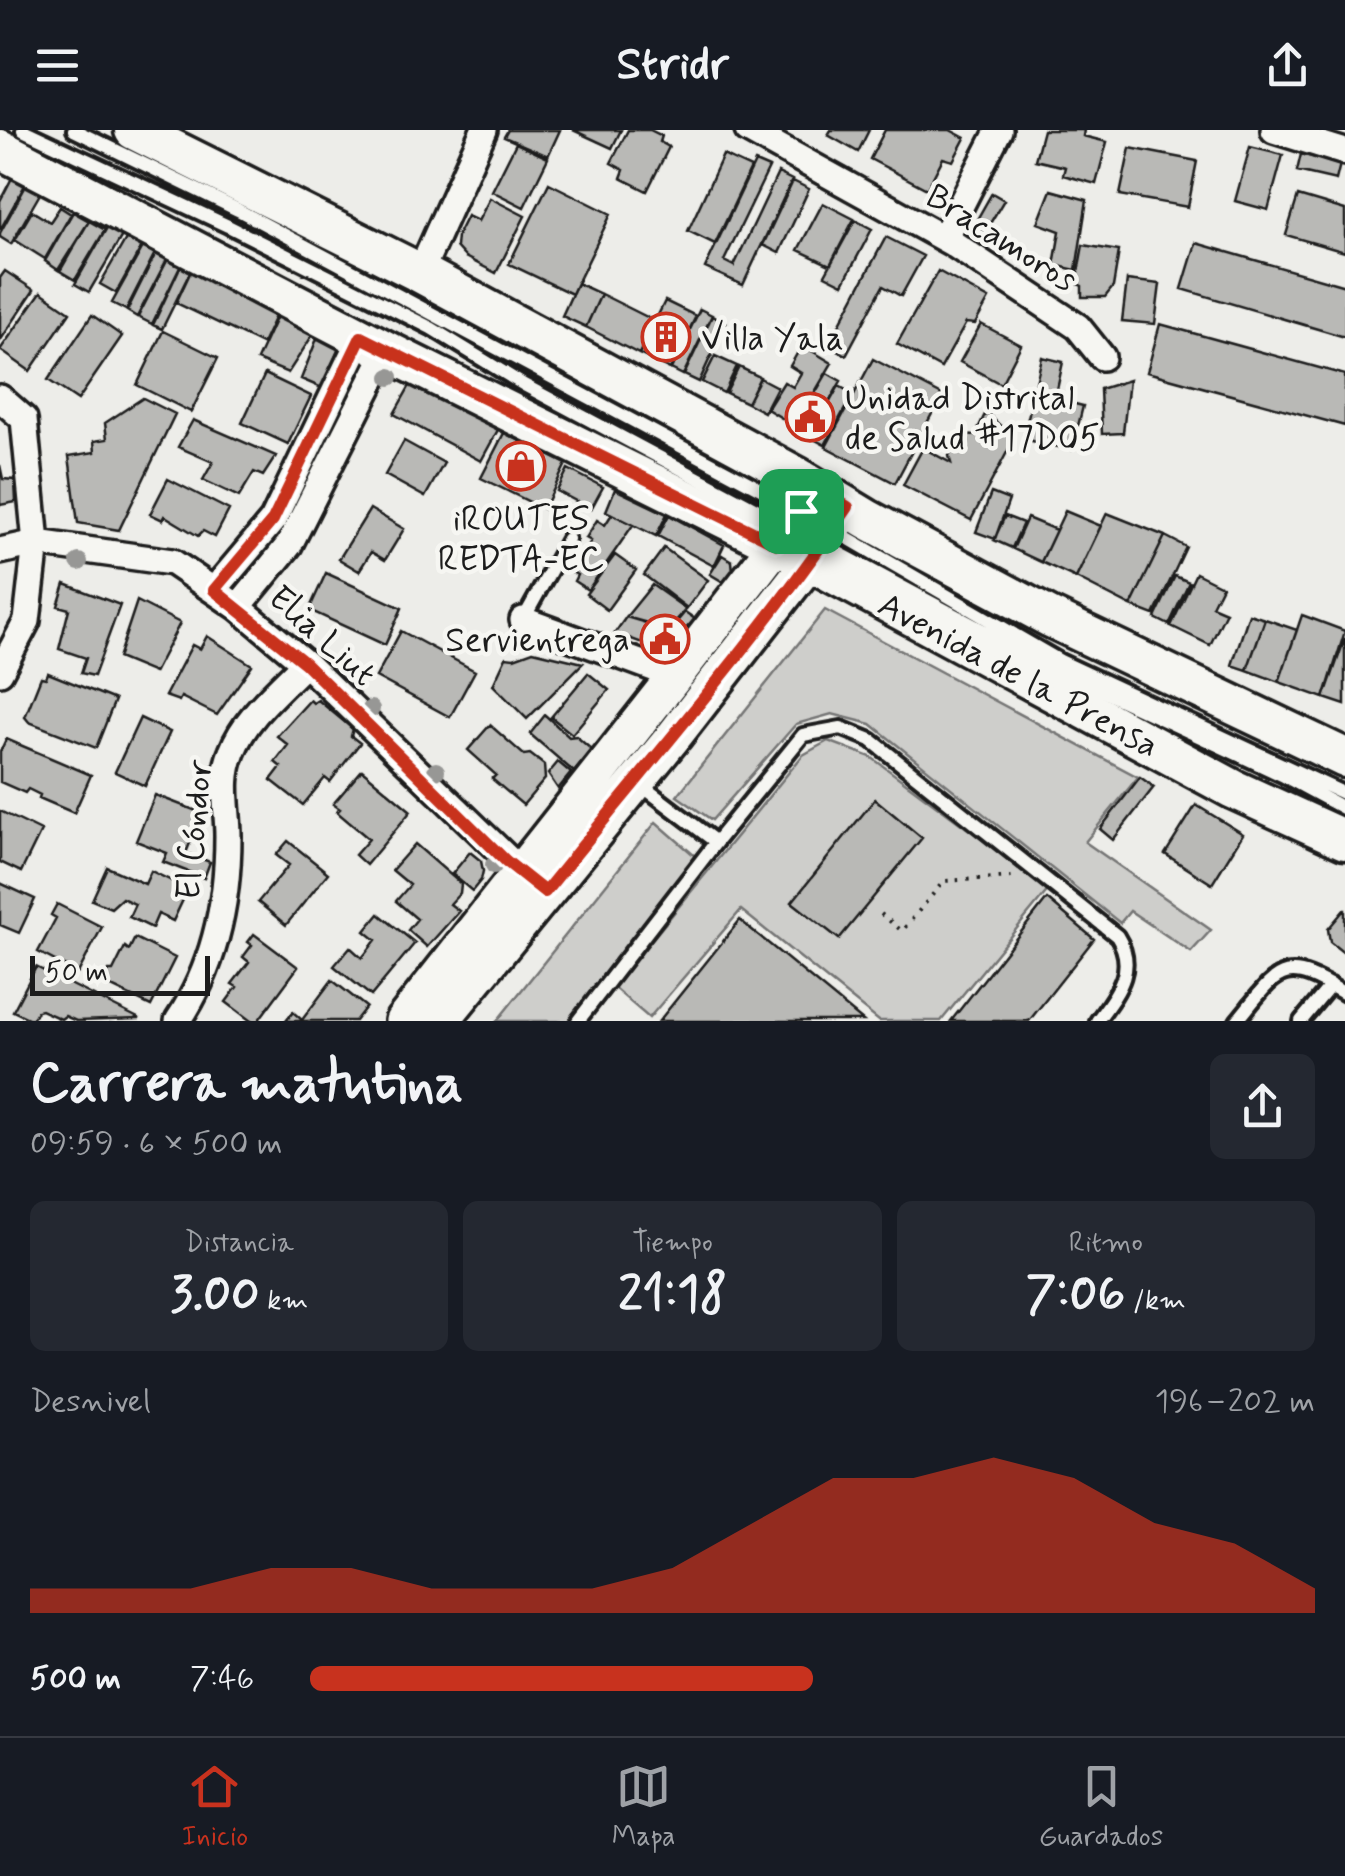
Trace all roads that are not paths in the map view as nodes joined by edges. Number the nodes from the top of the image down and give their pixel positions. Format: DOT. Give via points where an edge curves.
graph roads {
  1 [pos="23,130"];
  2 [pos="74,130"];
  3 [pos="134,130"];
  4 [pos="484,130"];
  5 [pos="748,130"];
  6 [pos="999,130"];
  7 [pos="1274,130"];
  8 [pos="0,149"];
  9 [pos="1345,152"];
  10 [pos="944,238"];
  11 [pos="420,273"];
  12 [pos="374,344"];
  13 [pos="1102,357"];
  14 [pos="0,398"];
  15 [pos="812,526"];
  16 [pos="568,539"];
  17 [pos="36,543"];
  18 [pos="0,551"];
  19 [pos="214,590"];
  20 [pos="238,606"];
  21 [pos="522,620"];
  22 [pos="305,663"];
  23 [pos="0,672"];
  24 [pos="675,676"];
  25 [pos="1345,758"];
  26 [pos="635,780"];
  27 [pos="1345,794"];
  28 [pos="1345,809"];
  29 [pos="1345,840"];
  30 [pos="716,842"];
  31 [pos="532,883"];
  32 [pos="1331,985"];
  33 [pos="1345,994"];
  34 [pos="178,1021"];
  35 [pos="403,1021"];
  36 [pos="441,1021"];
  37 [pos="578,1021"];
  38 [pos="1098,1021"];
  39 [pos="1236,1021"];
  40 [pos="1301,1021"];
  1 -- 15 [label="lane" via="228,226 431,328 524,384"];
  2 -- 15 [label="lane" via="238,210"];
  3 -- 11 [label="main road, Avenida de la Prensa"];
  4 -- 11 [label="street"];
  5 -- 10 [label="street, Bracamoros"];
  6 -- 10 [label="street"];
  7 -- 9 [label="street"];
  8 -- 12 [label="main road, Avenida de la Prensa"];
  10 -- 13 [label="street, Bracamoros" via="1078,327"];
  11 -- 15 [label="main road, Avenida de la Prensa"];
  12 -- 15 [label="main road, Avenida de la Prensa"];
  12 -- 19 [label="street" via="273,520"];
  12 -- 20 [label="street" via="289,545"];
  14 -- 17 [label="street" via="24,420"];
  15 -- 24 [label="main road"];
  15 -- 25 [label="main road, Avenida de la Prensa" via="1049,617"];
  15 -- 26 [label="main road"];
  15 -- 27 [label="lane" via="1060,661"];
  15 -- 28 [label="lane" via="1057,670"];
  15 -- 29 [label="main road, Avenida de la Prensa" via="1233,788"];
  16 -- 21 [label="lane"];
  17 -- 18 [label="street, Elia Liut"];
  17 -- 19 [label="street, Elia Liut" via="172,562"];
  17 -- 23 [label="street" via="27,621"];
  19 -- 20 [label="street, Elia Liut"];
  20 -- 22 [label="street, Elia Liut"];
  21 -- 24 [label="street"];
  22 -- 31 [label="street, Elia Liut"];
  22 -- 34 [label="street, El Cóndor" via="243,728 230,755 218,939"];
  24 -- 31 [label="main road"];
  26 -- 30 [label="lane"];
  26 -- 31 [label="main road"];
  30 -- 37 [label="lane"];
  30 -- 38 [label="lane" via="804,736 840,728 870,740 1117,936 1128,964 1122,987"];
  31 -- 35 [label="main road"];
  31 -- 36 [label="main road"];
  32 -- 33 [label="lane"];
  32 -- 39 [label="lane" via="1312,974 1283,971"];
  32 -- 40 [label="lane"];
}
